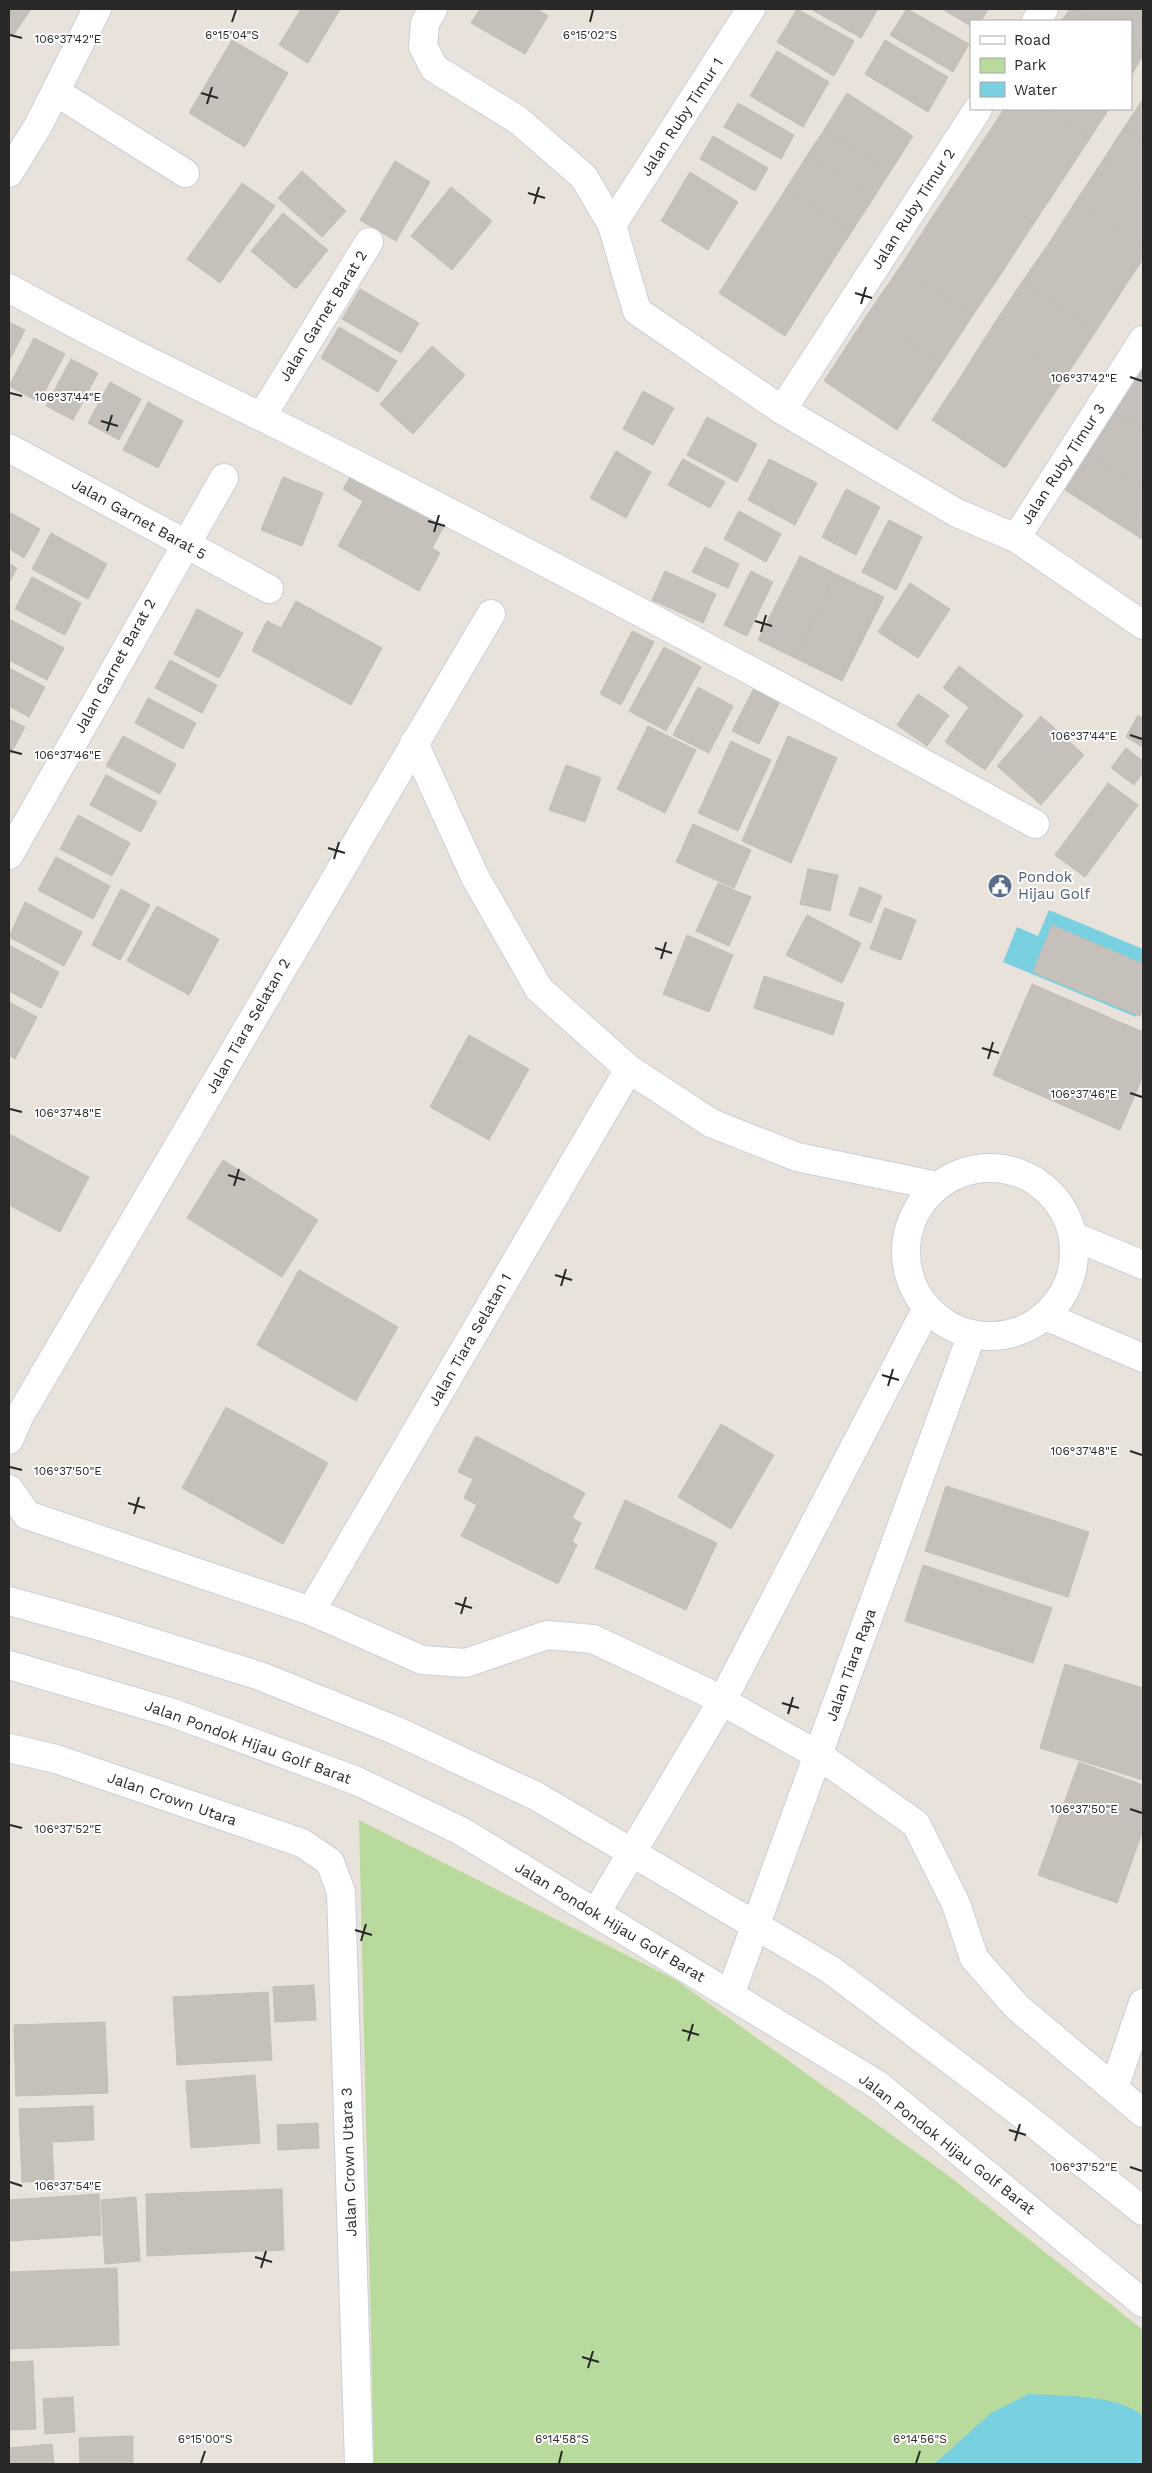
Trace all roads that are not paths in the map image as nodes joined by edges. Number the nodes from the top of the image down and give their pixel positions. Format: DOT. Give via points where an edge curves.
graph roads {
  1 [pos="97,9"];
  2 [pos="751,9"];
  3 [pos="1044,9"];
  4 [pos="429,16"];
  5 [pos="1037,20"];
  6 [pos="56,92"];
  7 [pos="977,110"];
  8 [pos="185,173"];
  9 [pos="9,174"];
  10 [pos="612,225"];
  11 [pos="369,242"];
  12 [pos="9,288"];
  13 [pos="1143,340"];
  14 [pos="782,410"];
  15 [pos="262,416"];
  16 [pos="9,448"];
  17 [pos="224,478"];
  18 [pos="1016,538"];
  19 [pos="185,544"];
  20 [pos="269,589"];
  21 [pos="491,614"];
  22 [pos="1143,625"];
  23 [pos="414,742"];
  24 [pos="1035,824"];
  25 [pos="9,855"];
  26 [pos="629,1069"];
  27 [pos="937,1186"];
  28 [pos="1073,1236"];
  29 [pos="1143,1265"];
  30 [pos="927,1308"];
  31 [pos="1045,1316"];
  32 [pos="972,1334"];
  33 [pos="1143,1358"];
  34 [pos="9,1440"];
  35 [pos="9,1489"];
  36 [pos="9,1601"];
  37 [pos="311,1611"];
  38 [pos="9,1665"];
  39 [pos="722,1701"];
  40 [pos="9,1748"];
  41 [pos="818,1754"];
  42 [pos="632,1851"];
  43 [pos="330,1862"];
  44 [pos="596,1914"];
  45 [pos="756,1924"];
  46 [pos="730,1995"];
  47 [pos="1143,2003"];
  48 [pos="1114,2088"];
  49 [pos="1143,2113"];
  50 [pos="1143,2211"];
  51 [pos="1143,2303"];
  52 [pos="359,2464"];
  1 -- 6 [label="street"];
  2 -- 10 [label="street, Jalan Ruby Timur 1"];
  3 -- 5 [label="street"];
  4 -- 10 [label="street" via="424,46 434,68 518,120 584,177"];
  6 -- 8 [label="street"];
  6 -- 9 [label="street"];
  7 -- 14 [label="street, Jalan Ruby Timur 2"];
  10 -- 14 [label="street" via="637,311"];
  11 -- 15 [label="street, Jalan Garnet Barat 2"];
  12 -- 15 [label="street"];
  13 -- 18 [label="street, Jalan Ruby Timur 3"];
  14 -- 18 [label="street" via="957,513"];
  15 -- 24 [label="street" via="759,673"];
  16 -- 19 [label="street, Jalan Garnet Barat 5"];
  17 -- 19 [label="street, Jalan Garnet Barat 2"];
  18 -- 22 [label="street"];
  19 -- 20 [label="street, Jalan Garnet Barat 5"];
  19 -- 25 [label="street, Jalan Garnet Barat 2"];
  21 -- 23 [label="street, Jalan Tiara Selatan 2"];
  23 -- 26 [label="street" via="475,877 539,989"];
  23 -- 34 [label="street, Jalan Tiara Selatan 2" via="19,1417"];
  26 -- 27 [label="street" via="711,1123 797,1157"];
  26 -- 37 [label="street, Jalan Tiara Selatan 1"];
  27 -- 28 [label="street" via="962,1172 991,1166 1019,1172 1044,1186 1063,1209"];
  27 -- 30 [label="street" via="918,1208 907,1235 906,1261 913,1287"];
  28 -- 29 [label="street"];
  28 -- 31 [label="street" via="1073,1266 1064,1293"];
  30 -- 32 [label="street" via="947,1325"];
  30 -- 39 [label="street"];
  31 -- 32 [label="street" via="1023,1329 998,1336"];
  31 -- 33 [label="street"];
  32 -- 41 [label="street, Jalan Tiara Raya"];
  35 -- 37 [label="street" via="27,1515"];
  36 -- 42 [label="street" via="260,1676 397,1731 510,1784"];
  37 -- 39 [label="street" via="422,1660 466,1663 547,1636 593,1639"];
  38 -- 44 [label="street, Jalan Pondok Hijau Golf Barat" via="173,1713 357,1781 461,1831"];
  39 -- 41 [label="street"];
  39 -- 42 [label="street"];
  40 -- 43 [label="street, Jalan Crown Utara" via="56,1759 302,1843"];
  41 -- 45 [label="street, Jalan Tiara Raya"];
  41 -- 48 [label="street" via="916,1824 956,1904 974,1958 1017,2006"];
  42 -- 44 [label="street"];
  42 -- 45 [label="street"];
  43 -- 52 [label="street, Jalan Crown Utara 3" via="341,1892"];
  44 -- 46 [label="street, Jalan Pondok Hijau Golf Barat"];
  45 -- 46 [label="street, Jalan Tiara Raya"];
  45 -- 50 [label="street" via="832,1970 1022,2114"];
  46 -- 51 [label="street, Jalan Pondok Hijau Golf Barat" via="878,2085"];
  47 -- 48 [label="street"];
  48 -- 49 [label="street"];
}
